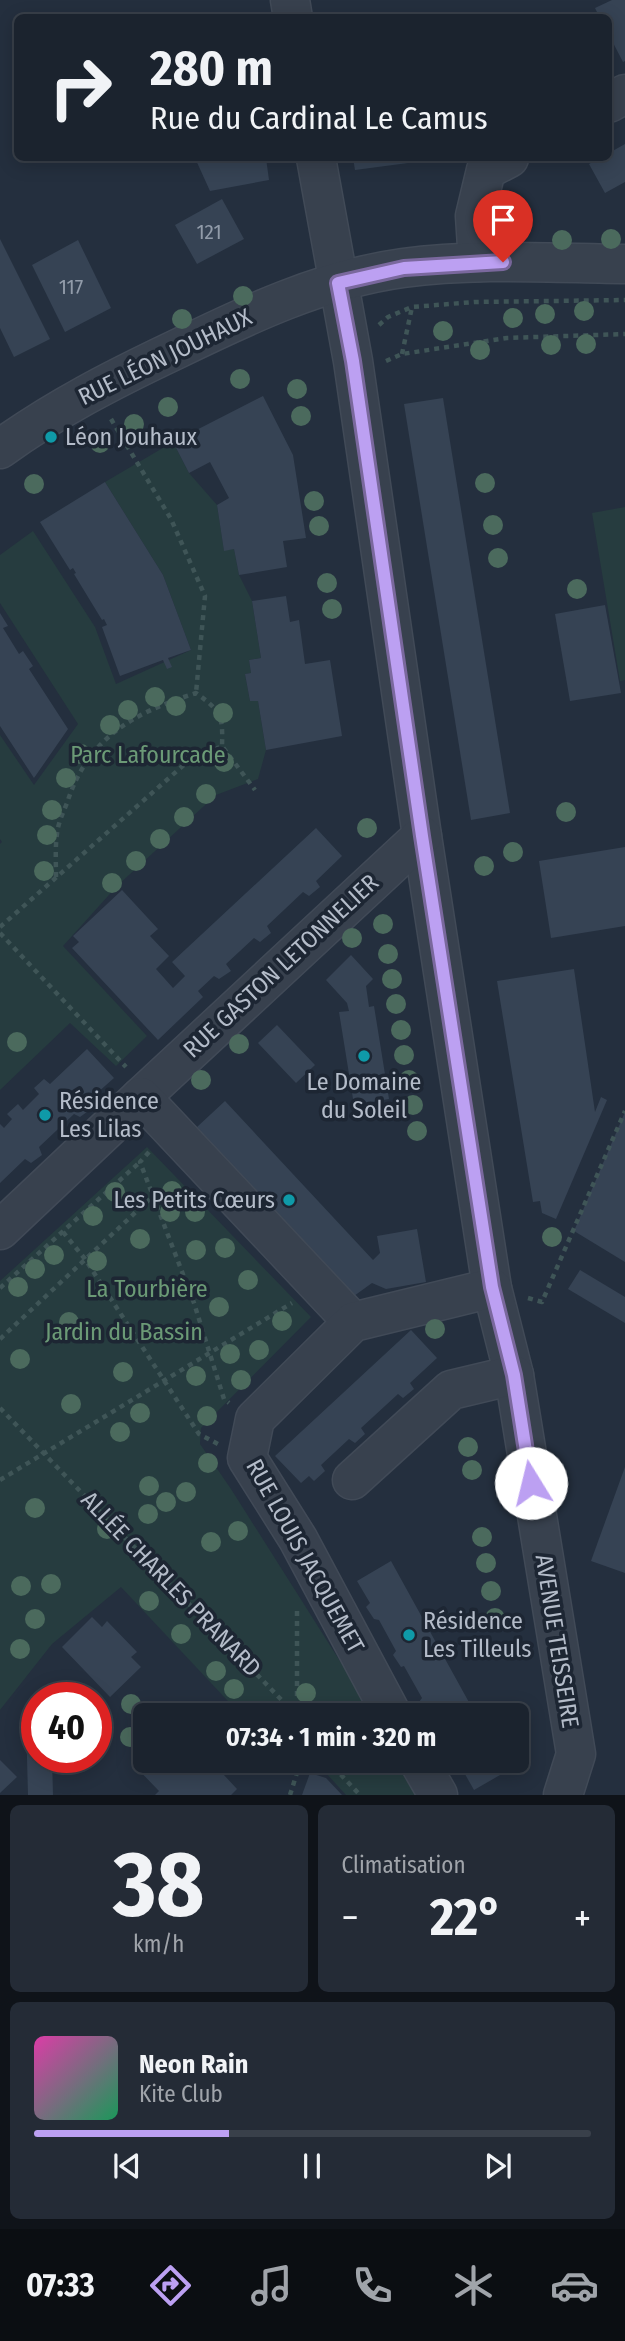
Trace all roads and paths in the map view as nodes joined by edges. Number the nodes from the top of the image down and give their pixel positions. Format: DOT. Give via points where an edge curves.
graph roads {
  1 [pos="317,161"];
  2 [pos="503,161"];
  3 [pos="478,262"];
  4 [pos="625,264"];
  5 [pos="338,283"];
  6 [pos="625,300"];
  7 [pos="412,307"];
  8 [pos="625,334"];
  9 [pos="402,354"];
  10 [pos="353,361"];
  11 [pos="110,417"];
  12 [pos="0,449"];
  13 [pos="196,693"];
  14 [pos="222,746"];
  15 [pos="255,790"];
  16 [pos="422,836"];
  17 [pos="56,877"];
  18 [pos="0,930"];
  19 [pos="135,1084"];
  20 [pos="625,1111"];
  21 [pos="169,1127"];
  22 [pos="140,1162"];
  23 [pos="152,1197"];
  24 [pos="0,1230"];
  25 [pos="63,1232"];
  26 [pos="85,1259"];
  27 [pos="314,1281"];
  28 [pos="492,1287"];
  29 [pos="0,1288"];
  30 [pos="353,1322"];
  31 [pos="0,1339"];
  32 [pos="210,1354"];
  33 [pos="514,1375"];
  34 [pos="164,1381"];
  35 [pos="0,1408"];
  36 [pos="254,1419"];
  37 [pos="45,1452"];
  38 [pos="247,1458"];
  39 [pos="0,1480"];
  40 [pos="352,1480"];
  41 [pos="297,1600"];
  42 [pos="286,1703"];
  43 [pos="297,1703"];
  44 [pos="386,1703"];
  45 [pos="297,1773"];
  46 [pos="339,1773"];
  47 [pos="425,1773"];
  48 [pos="290,1795"];
  49 [pos="360,1795"];
  50 [pos="438,1795"];
  51 [pos="563,1795"];
  1 -- 5 [label="street, AVENUE TEISSEIRE"];
  2 -- 3 [label="street" via="486,170 475,216"];
  3 -- 4 [label="street, RUE LÉON JOUHAUX"];
  3 -- 5 [label="street, RUE LÉON JOUHAUX" via="404,268"];
  5 -- 10 [label="street, AVENUE TEISSEIRE"];
  5 -- 12 [label="street, RUE LÉON JOUHAUX" via="239,319 98,387"];
  6 -- 7 [label="path"];
  7 -- 9 [label="path"];
  7 -- 10 [label="path" via="388,317"];
  8 -- 9 [label="path" via="506,338"];
  9 -- 10 [label="path" via="381,363"];
  10 -- 16 [label="street, AVENUE TEISSEIRE"];
  11 -- 13 [label="path" via="171,519 205,596"];
  13 -- 14 [label="path" via="223,720"];
  13 -- 17 [label="path" via="149,710 94,748 72,785 57,832"];
  14 -- 15 [label="path"];
  14 -- 17 [label="path" via="186,764"];
  16 -- 19 [label="street, RUE GASTON LETONNELIER"];
  16 -- 28 [label="street, AVENUE TEISSEIRE"];
  17 -- 18 [label="path"];
  18 -- 19 [label="path"];
  19 -- 21 [label="street"];
  19 -- 24 [label="street, RUE GASTON LETONNELIER"];
  20 -- 28 [label="path" via="542,1302"];
  21 -- 22 [label="path"];
  21 -- 27 [label="street"];
  22 -- 23 [label="path"];
  22 -- 25 [label="path"];
  23 -- 26 [label="path"];
  23 -- 32 [label="path"];
  25 -- 26 [label="path"];
  25 -- 29 [label="path"];
  26 -- 31 [label="path"];
  26 -- 34 [label="path"];
  27 -- 30 [label="street"];
  27 -- 32 [label="path" via="286,1308"];
  28 -- 30 [label="street"];
  28 -- 33 [label="street, AVENUE TEISSEIRE"];
  30 -- 36 [label="street, RUE LOUIS JACQUEMET"];
  32 -- 34 [label="path"];
  32 -- 36 [label="path" via="224,1399"];
  33 -- 40 [label="street" via="451,1390"];
  33 -- 51 [label="street, AVENUE TEISSEIRE" via="576,1754"];
  34 -- 37 [label="path"];
  34 -- 38 [label="path" via="199,1434"];
  35 -- 37 [label="path, ALLÉE CHARLES PRANARD"];
  36 -- 38 [label="street, RUE LOUIS JACQUEMET"];
  37 -- 39 [label="path"];
  37 -- 42 [label="path, ALLÉE CHARLES PRANARD"];
  38 -- 44 [label="street, RUE LOUIS JACQUEMET" via="298,1539"];
  41 -- 43 [label="path"];
  45 -- 48 [label="path"];
  46 -- 49 [label="path"];
  47 -- 50 [label="street"];
}
